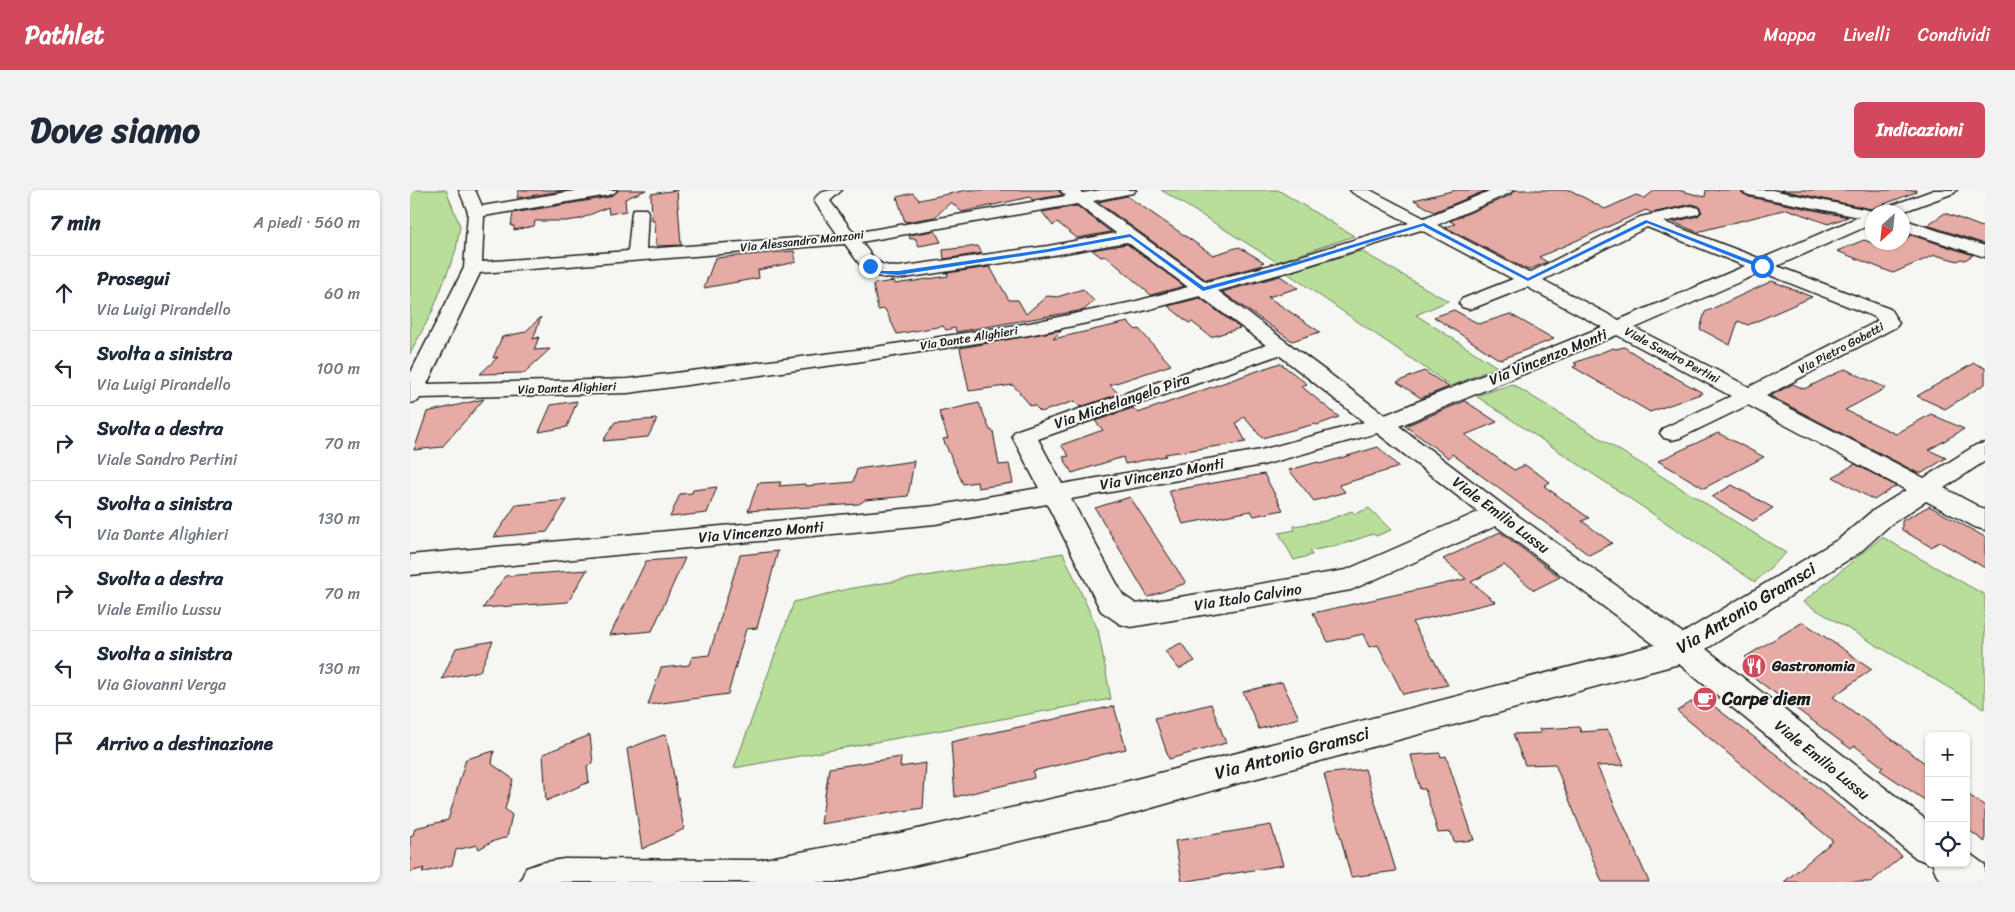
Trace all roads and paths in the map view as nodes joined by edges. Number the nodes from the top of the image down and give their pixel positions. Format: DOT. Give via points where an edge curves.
graph roads {
  1 [pos="467,190"];
  2 [pos="609,190"];
  3 [pos="834,190"];
  4 [pos="1128,190"];
  5 [pos="1358,190"];
  6 [pos="1506,190"];
  7 [pos="1749,190"];
  8 [pos="1949,190"];
  9 [pos="1074,194"];
  10 [pos="1907,205"];
  11 [pos="1692,211"];
  12 [pos="476,212"];
  13 [pos="640,212"];
  14 [pos="1865,215"];
  15 [pos="1865,220"];
  16 [pos="1646,221"];
  17 [pos="1424,224"];
  18 [pos="1910,227"];
  19 [pos="1130,236"];
  20 [pos="848,238"];
  21 [pos="1985,252"];
  22 [pos="637,256"];
  23 [pos="1762,266"];
  24 [pos="473,268"];
  25 [pos="1528,280"];
  26 [pos="1203,289"];
  27 [pos="1469,303"];
  28 [pos="1620,327"];
  29 [pos="1282,347"];
  30 [pos="412,394"];
  31 [pos="1749,396"];
  32 [pos="1382,424"];
  33 [pos="1672,434"];
  34 [pos="1985,450"];
  35 [pos="1925,490"];
  36 [pos="1055,493"];
  37 [pos="1498,514"];
  38 [pos="1985,521"];
  39 [pos="410,564"];
  40 [pos="1684,650"];
  41 [pos="1925,842"];
  42 [pos="1957,867"];
  43 [pos="540,882"];
  44 [pos="1975,882"];
  1 -- 12 [label="street"];
  2 -- 12 [label="street"];
  3 -- 20 [label="street" via="822,201"];
  4 -- 9 [label="street, Via Alessandro Manzoni"];
  5 -- 17 [label="street, Viale Sandro Pertini"];
  6 -- 17 [label="street, Via Dante Alighieri"];
  7 -- 14 [label="street"];
  8 -- 10 [label="street"];
  9 -- 19 [label="street, Viale Emilio Lussu"];
  9 -- 20 [label="street, Via Alessandro Manzoni"];
  11 -- 16 [label="street"];
  12 -- 24 [label="street"];
  13 -- 22 [label="street"];
  15 -- 23 [label="street, Via Vincenzo Monti"];
  16 -- 23 [label="street"];
  16 -- 25 [label="street"];
  17 -- 25 [label="street, Viale Sandro Pertini"];
  17 -- 26 [label="street, Via Dante Alighieri"];
  18 -- 21 [label="street"];
  19 -- 20 [label="street" via="898,273 881,272 870,266"];
  19 -- 26 [label="street, Viale Emilio Lussu"];
  20 -- 22 [label="street, Via Alessandro Manzoni"];
  22 -- 24 [label="street, Via Alessandro Manzoni"];
  23 -- 28 [label="street, Via Vincenzo Monti"];
  23 -- 31 [label="street, Via Pietro Gobetti" via="1883,313 1889,323"];
  24 -- 30 [label="street"];
  25 -- 27 [label="street"];
  25 -- 28 [label="street, Viale Sandro Pertini"];
  26 -- 29 [label="street, Viale Emilio Lussu"];
  26 -- 30 [label="street, Via Dante Alighieri" via="1029,329 670,382"];
  28 -- 31 [label="street, Viale Sandro Pertini"];
  28 -- 32 [label="street, Via Vincenzo Monti"];
  29 -- 32 [label="street, Viale Emilio Lussu"];
  29 -- 36 [label="street, Via Michelangelo Pira" via="1024,436"];
  31 -- 33 [label="street"];
  31 -- 35 [label="street, Viale Sandro Pertini"];
  32 -- 36 [label="street, Via Vincenzo Monti" via="1263,457"];
  32 -- 37 [label="street, Viale Emilio Lussu"];
  34 -- 35 [label="street, Via Antonio Gramsci"];
  35 -- 38 [label="street, Viale Sandro Pertini"];
  35 -- 40 [label="street, Via Antonio Gramsci" via="1881,518 1849,546 1692,642"];
  36 -- 37 [label="street, Via Italo Calvino" via="1112,603 1131,616 1351,580"];
  36 -- 39 [label="street, Via Vincenzo Monti" via="935,515"];
  37 -- 40 [label="street, Viale Emilio Lussu"];
  40 -- 41 [label="street, Viale Emilio Lussu"];
  40 -- 43 [label="street, Via Antonio Gramsci" via="1113,802 900,851 759,879 564,878"];
  42 -- 44 [label="street"];
}
